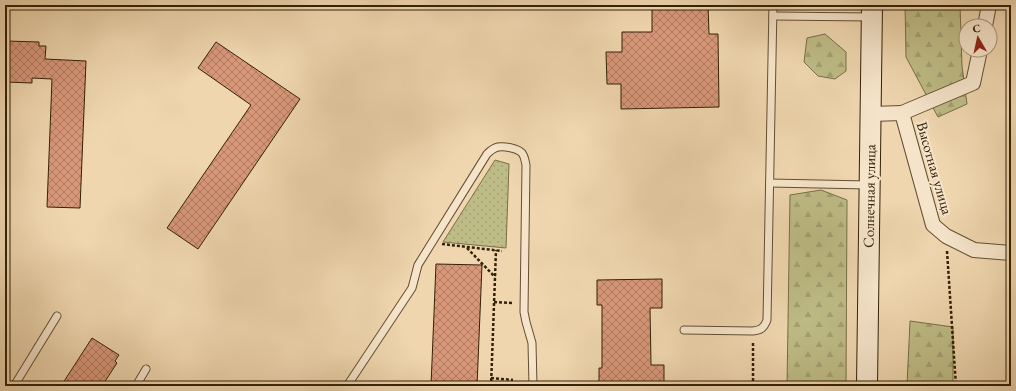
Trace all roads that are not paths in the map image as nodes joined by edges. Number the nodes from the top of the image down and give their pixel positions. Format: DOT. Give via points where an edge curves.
graph roads {
  1 [pos="773,5"];
  2 [pos="989,5"];
  3 [pos="872,11"];
  4 [pos="773,16"];
  5 [pos="987,18"];
  6 [pos="979,58"];
  7 [pos="871,114"];
  8 [pos="902,114"];
  9 [pos="770,183"];
  10 [pos="869,185"];
  11 [pos="1011,253"];
  12 [pos="57,316"];
  13 [pos="684,330"];
  14 [pos="146,369"];
  15 [pos="14,386"];
  16 [pos="136,386"];
  17 [pos="347,386"];
  18 [pos="533,386"];
  19 [pos="867,386"];
  1 -- 4 [label="lane"];
  2 -- 5 [label="street"];
  3 -- 4 [label="lane"];
  3 -- 7 [label="street, Солнечная улица"];
  4 -- 9 [label="lane"];
  6 -- 8 [label="street" via="974,83"];
  7 -- 8 [label="street, Высотная улица"];
  7 -- 10 [label="street, Солнечная улица"];
  8 -- 11 [label="street, Высотная улица" via="933,226 946,236 974,250"];
  9 -- 10 [label="lane"];
  9 -- 13 [label="lane" via="765,326 759,331"];
  10 -- 19 [label="street, Солнечная улица"];
  12 -- 15 [label="lane"];
  14 -- 16 [label="lane"];
  17 -- 18 [label="lane" via="412,288 418,266 487,154 498,147 521,152 525,158 524,312 532,343"];
}
